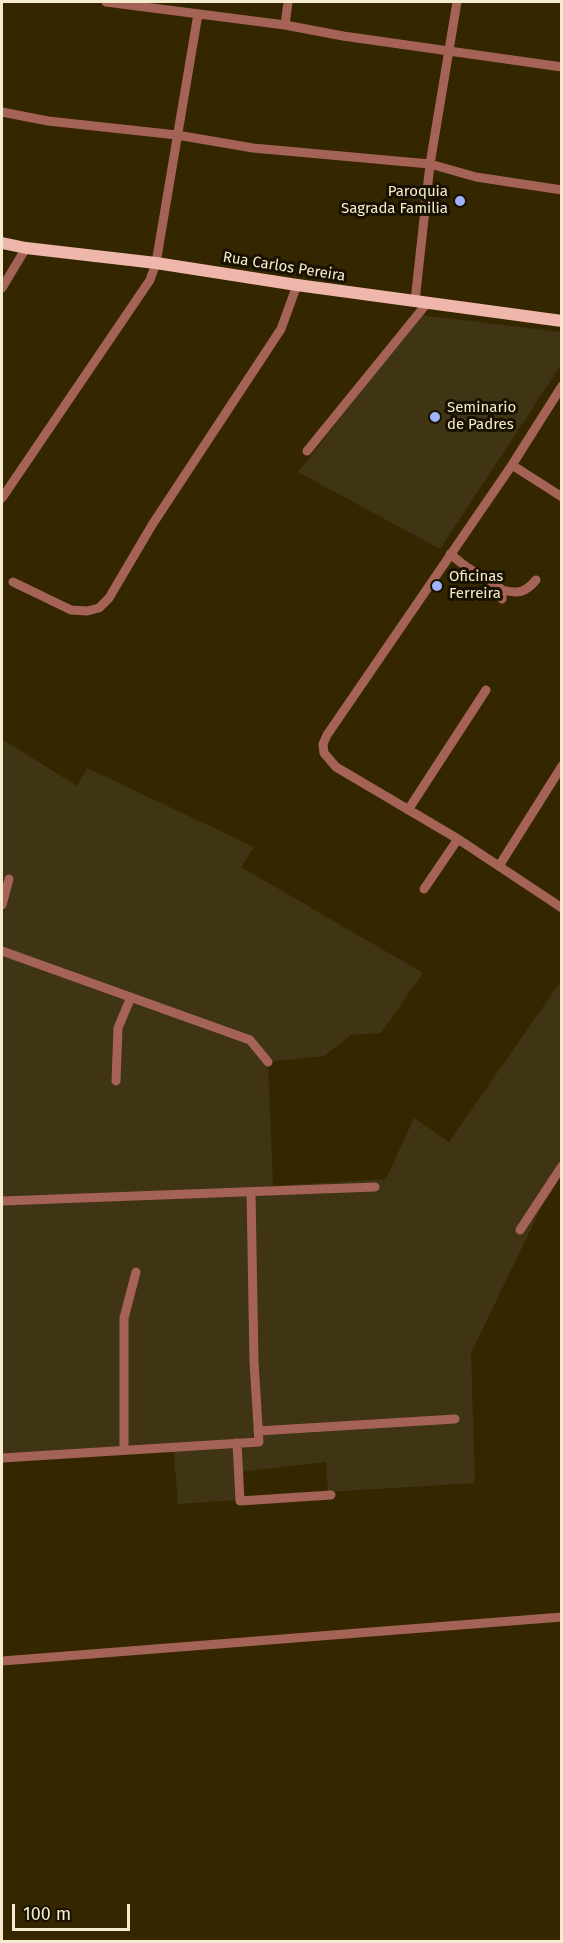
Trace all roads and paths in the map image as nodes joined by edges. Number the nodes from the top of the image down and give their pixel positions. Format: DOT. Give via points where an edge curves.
graph roads {
  1 [pos="106,2"];
  2 [pos="288,2"];
  3 [pos="457,2"];
  4 [pos="198,14"];
  5 [pos="285,25"];
  6 [pos="448,50"];
  7 [pos="561,67"];
  8 [pos="2,112"];
  9 [pos="177,135"];
  10 [pos="430,164"];
  11 [pos="561,190"];
  12 [pos="2,243"];
  13 [pos="26,248"];
  14 [pos="156,263"];
  15 [pos="297,285"];
  16 [pos="2,288"];
  17 [pos="421,302"];
  18 [pos="561,321"];
  19 [pos="561,386"];
  20 [pos="558,397"];
  21 [pos="307,452"];
  22 [pos="512,465"];
  23 [pos="561,497"];
  24 [pos="2,498"];
  25 [pos="450,554"];
  26 [pos="536,580"];
  27 [pos="13,582"];
  28 [pos="486,690"];
  29 [pos="561,766"];
  30 [pos="408,810"];
  31 [pos="458,839"];
  32 [pos="499,866"];
  33 [pos="9,879"];
  34 [pos="424,889"];
  35 [pos="2,904"];
  36 [pos="561,908"];
  37 [pos="2,951"];
  38 [pos="131,997"];
  39 [pos="268,1062"];
  40 [pos="116,1081"];
  41 [pos="561,1166"];
  42 [pos="375,1187"];
  43 [pos="250,1192"];
  44 [pos="2,1201"];
  45 [pos="520,1230"];
  46 [pos="136,1272"];
  47 [pos="455,1419"];
  48 [pos="258,1431"];
  49 [pos="237,1443"];
  50 [pos="124,1450"];
  51 [pos="2,1458"];
  52 [pos="331,1495"];
  53 [pos="561,1617"];
  54 [pos="2,1661"];
  1 -- 4 [label="street"];
  2 -- 5 [label="street"];
  3 -- 6 [label="street"];
  4 -- 5 [label="street"];
  4 -- 9 [label="street"];
  5 -- 6 [label="street"];
  6 -- 7 [label="street"];
  6 -- 10 [label="street"];
  8 -- 9 [label="street"];
  9 -- 10 [label="street" via="253,148"];
  9 -- 14 [label="street"];
  10 -- 11 [label="street" via="476,177"];
  10 -- 17 [label="street"];
  12 -- 13 [label="main road, Rua Carlos Pereira"];
  13 -- 14 [label="main road, Rua Carlos Pereira"];
  13 -- 16 [label="street"];
  14 -- 15 [label="main road, Rua Carlos Pereira"];
  14 -- 24 [label="street" via="146,287"];
  15 -- 17 [label="main road, Rua Carlos Pereira"];
  15 -- 27 [label="street" via="281,329 152,525 109,598 99,608 71,610"];
  17 -- 18 [label="main road, Rua Carlos Pereira"];
  17 -- 21 [label="street"];
  19 -- 20 [label="street"];
  20 -- 22 [label="street"];
  22 -- 23 [label="street"];
  22 -- 25 [label="street"];
  25 -- 26 [label="street" via="488,578 502,595 527,590"];
  25 -- 30 [label="street" via="323,744 324,753 336,767"];
  28 -- 30 [label="street"];
  29 -- 32 [label="street"];
  30 -- 31 [label="street"];
  31 -- 32 [label="street"];
  31 -- 34 [label="street"];
  32 -- 36 [label="street"];
  33 -- 35 [label="street"];
  37 -- 38 [label="street"];
  38 -- 39 [label="street" via="250,1040"];
  38 -- 40 [label="street" via="118,1028"];
  41 -- 45 [label="street"];
  42 -- 43 [label="street"];
  43 -- 44 [label="street"];
  43 -- 48 [label="street"];
  46 -- 50 [label="street" via="124,1318"];
  47 -- 48 [label="street"];
  48 -- 49 [label="street" via="259,1442"];
  49 -- 50 [label="street"];
  49 -- 52 [label="street" via="240,1500"];
  50 -- 51 [label="street"];
  53 -- 54 [label="street"];
}
